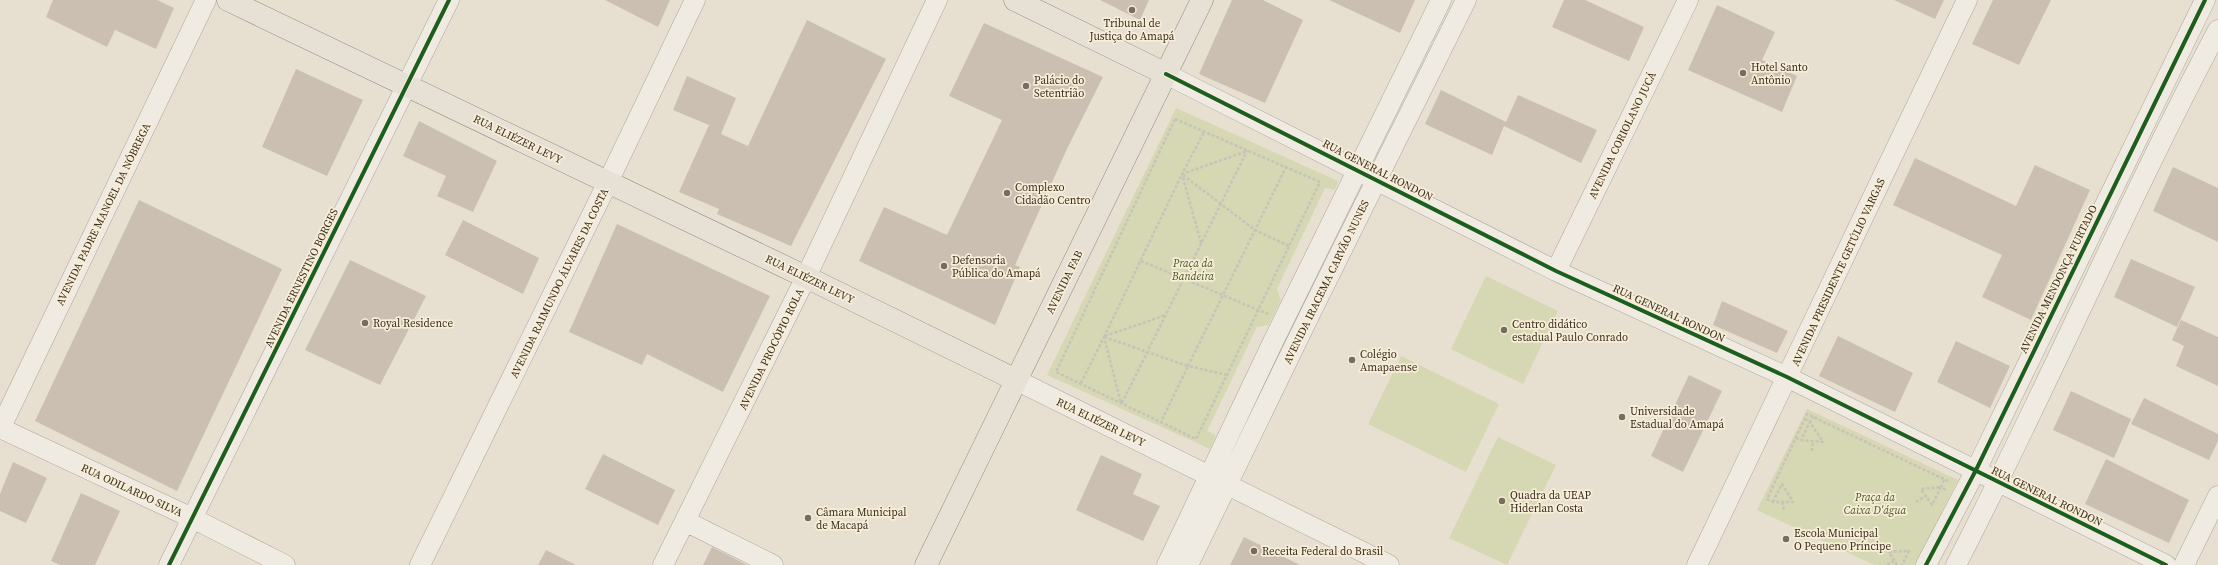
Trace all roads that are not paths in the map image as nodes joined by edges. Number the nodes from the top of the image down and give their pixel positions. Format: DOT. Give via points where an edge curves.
graph roads {
  1 [pos="206,0"];
  2 [pos="228,0"];
  3 [pos="449,0"];
  4 [pos="695,0"];
  5 [pos="936,0"];
  6 [pos="1015,0"];
  7 [pos="1202,0"];
  8 [pos="1441,0"];
  9 [pos="1466,0"];
  10 [pos="1688,0"];
  11 [pos="1967,0"];
  12 [pos="2204,0"];
  13 [pos="2208,0"];
  14 [pos="2218,4"];
  15 [pos="2218,30"];
  16 [pos="1422,42"];
  17 [pos="1440,52"];
  18 [pos="1166,74"];
  19 [pos="406,86"];
  20 [pos="1357,170"];
  21 [pos="1377,180"];
  22 [pos="608,182"];
  23 [pos="2094,226"];
  24 [pos="2115,238"];
  25 [pos="1556,271"];
  26 [pos="806,277"];
  27 [pos="1294,299"];
  28 [pos="1312,308"];
  29 [pos="1271,346"];
  30 [pos="1290,356"];
  31 [pos="1788,377"];
  32 [pos="1016,380"];
  33 [pos="0,429"];
  34 [pos="1976,470"];
  35 [pos="1210,476"];
  36 [pos="1999,482"];
  37 [pos="1229,485"];
  38 [pos="2218,496"];
  39 [pos="192,518"];
  40 [pos="685,521"];
  41 [pos="169,565"];
  42 [pos="285,565"];
  43 [pos="420,565"];
  44 [pos="663,565"];
  45 [pos="774,565"];
  46 [pos="926,565"];
  47 [pos="1167,565"];
  48 [pos="1188,565"];
  49 [pos="1390,565"];
  50 [pos="1697,565"];
  51 [pos="1926,565"];
  52 [pos="1956,565"];
  53 [pos="2166,565"];
  54 [pos="2184,565"];
  1 -- 33 [label="street, AVENIDA PADRE MANOEL DA NÓBREGA"];
  2 -- 19 [label="main road, RUA ELIÉZER LEVY"];
  3 -- 19 [label="street, AVENIDA ERNESTINO BORGES"];
  4 -- 22 [label="street, AVENIDA RAIMUNDO ÁLVARES DA COSTA"];
  5 -- 26 [label="street, AVENIDA PROCÓPIO ROLA"];
  6 -- 18 [label="main road, RUA GENERAL RONDON"];
  7 -- 18 [label="main road, AVENIDA FAB"];
  8 -- 16 [label="street, AVENIDA IRACEMA CARVÃO NUNES"];
  9 -- 17 [label="street, AVENIDA IRACEMA CARVÃO NUNES"];
  10 -- 25 [label="street, AVENIDA CORIOLANO JUCÁ"];
  11 -- 31 [label="street, AVENIDA PRESIDENTE GETÚLIO VARGAS"];
  12 -- 23 [label="street, AVENIDA MENDONÇA FURTADO"];
  13 -- 14 [label="street"];
  15 -- 24 [label="street"];
  16 -- 17 [label="street"];
  16 -- 20 [label="street, AVENIDA IRACEMA CARVÃO NUNES"];
  17 -- 21 [label="street, AVENIDA IRACEMA CARVÃO NUNES"];
  18 -- 20 [label="street, RUA GENERAL RONDON"];
  18 -- 32 [label="main road, AVENIDA FAB"];
  19 -- 22 [label="main road, RUA ELIÉZER LEVY"];
  19 -- 39 [label="street, AVENIDA ERNESTINO BORGES"];
  20 -- 21 [label="street, RUA GENERAL RONDON"];
  20 -- 27 [label="street, AVENIDA IRACEMA CARVÃO NUNES"];
  21 -- 25 [label="street, RUA GENERAL RONDON"];
  21 -- 28 [label="street, AVENIDA IRACEMA CARVÃO NUNES"];
  22 -- 26 [label="main road, RUA ELIÉZER LEVY"];
  22 -- 43 [label="street, AVENIDA RAIMUNDO ÁLVARES DA COSTA"];
  23 -- 24 [label="street"];
  23 -- 34 [label="street, AVENIDA MENDONÇA FURTADO"];
  24 -- 36 [label="street"];
  25 -- 31 [label="street, RUA GENERAL RONDON"];
  26 -- 32 [label="main road, RUA ELIÉZER LEVY"];
  26 -- 40 [label="street, AVENIDA PROCÓPIO ROLA"];
  27 -- 28 [label="street"];
  27 -- 29 [label="street, AVENIDA IRACEMA CARVÃO NUNES"];
  28 -- 30 [label="street, AVENIDA IRACEMA CARVÃO NUNES"];
  29 -- 30 [label="street"];
  29 -- 35 [label="street, AVENIDA IRACEMA CARVÃO NUNES"];
  30 -- 37 [label="street, AVENIDA IRACEMA CARVÃO NUNES"];
  31 -- 34 [label="street, RUA GENERAL RONDON"];
  31 -- 50 [label="street, AVENIDA PRESIDENTE GETÚLIO VARGAS"];
  32 -- 35 [label="street, RUA ELIÉZER LEVY"];
  32 -- 46 [label="main road, AVENIDA FAB"];
  33 -- 39 [label="street, RUA ODILARDO SILVA"];
  34 -- 36 [label="street, RUA GENERAL RONDON"];
  34 -- 51 [label="street, AVENIDA MENDONÇA FURTADO"];
  35 -- 37 [label="street, RUA ELIÉZER LEVY"];
  35 -- 47 [label="street, AVENIDA IRACEMA CARVÃO NUNES"];
  36 -- 52 [label="street"];
  36 -- 53 [label="street, RUA GENERAL RONDON"];
  37 -- 48 [label="street, AVENIDA IRACEMA CARVÃO NUNES"];
  37 -- 49 [label="street, RUA ELIÉZER LEVY"];
  38 -- 54 [label="street"];
  39 -- 41 [label="street, AVENIDA ERNESTINO BORGES"];
  39 -- 42 [label="street, RUA ODILARDO SILVA"];
  40 -- 44 [label="street, AVENIDA PROCÓPIO ROLA"];
  40 -- 45 [label="street"];
}
